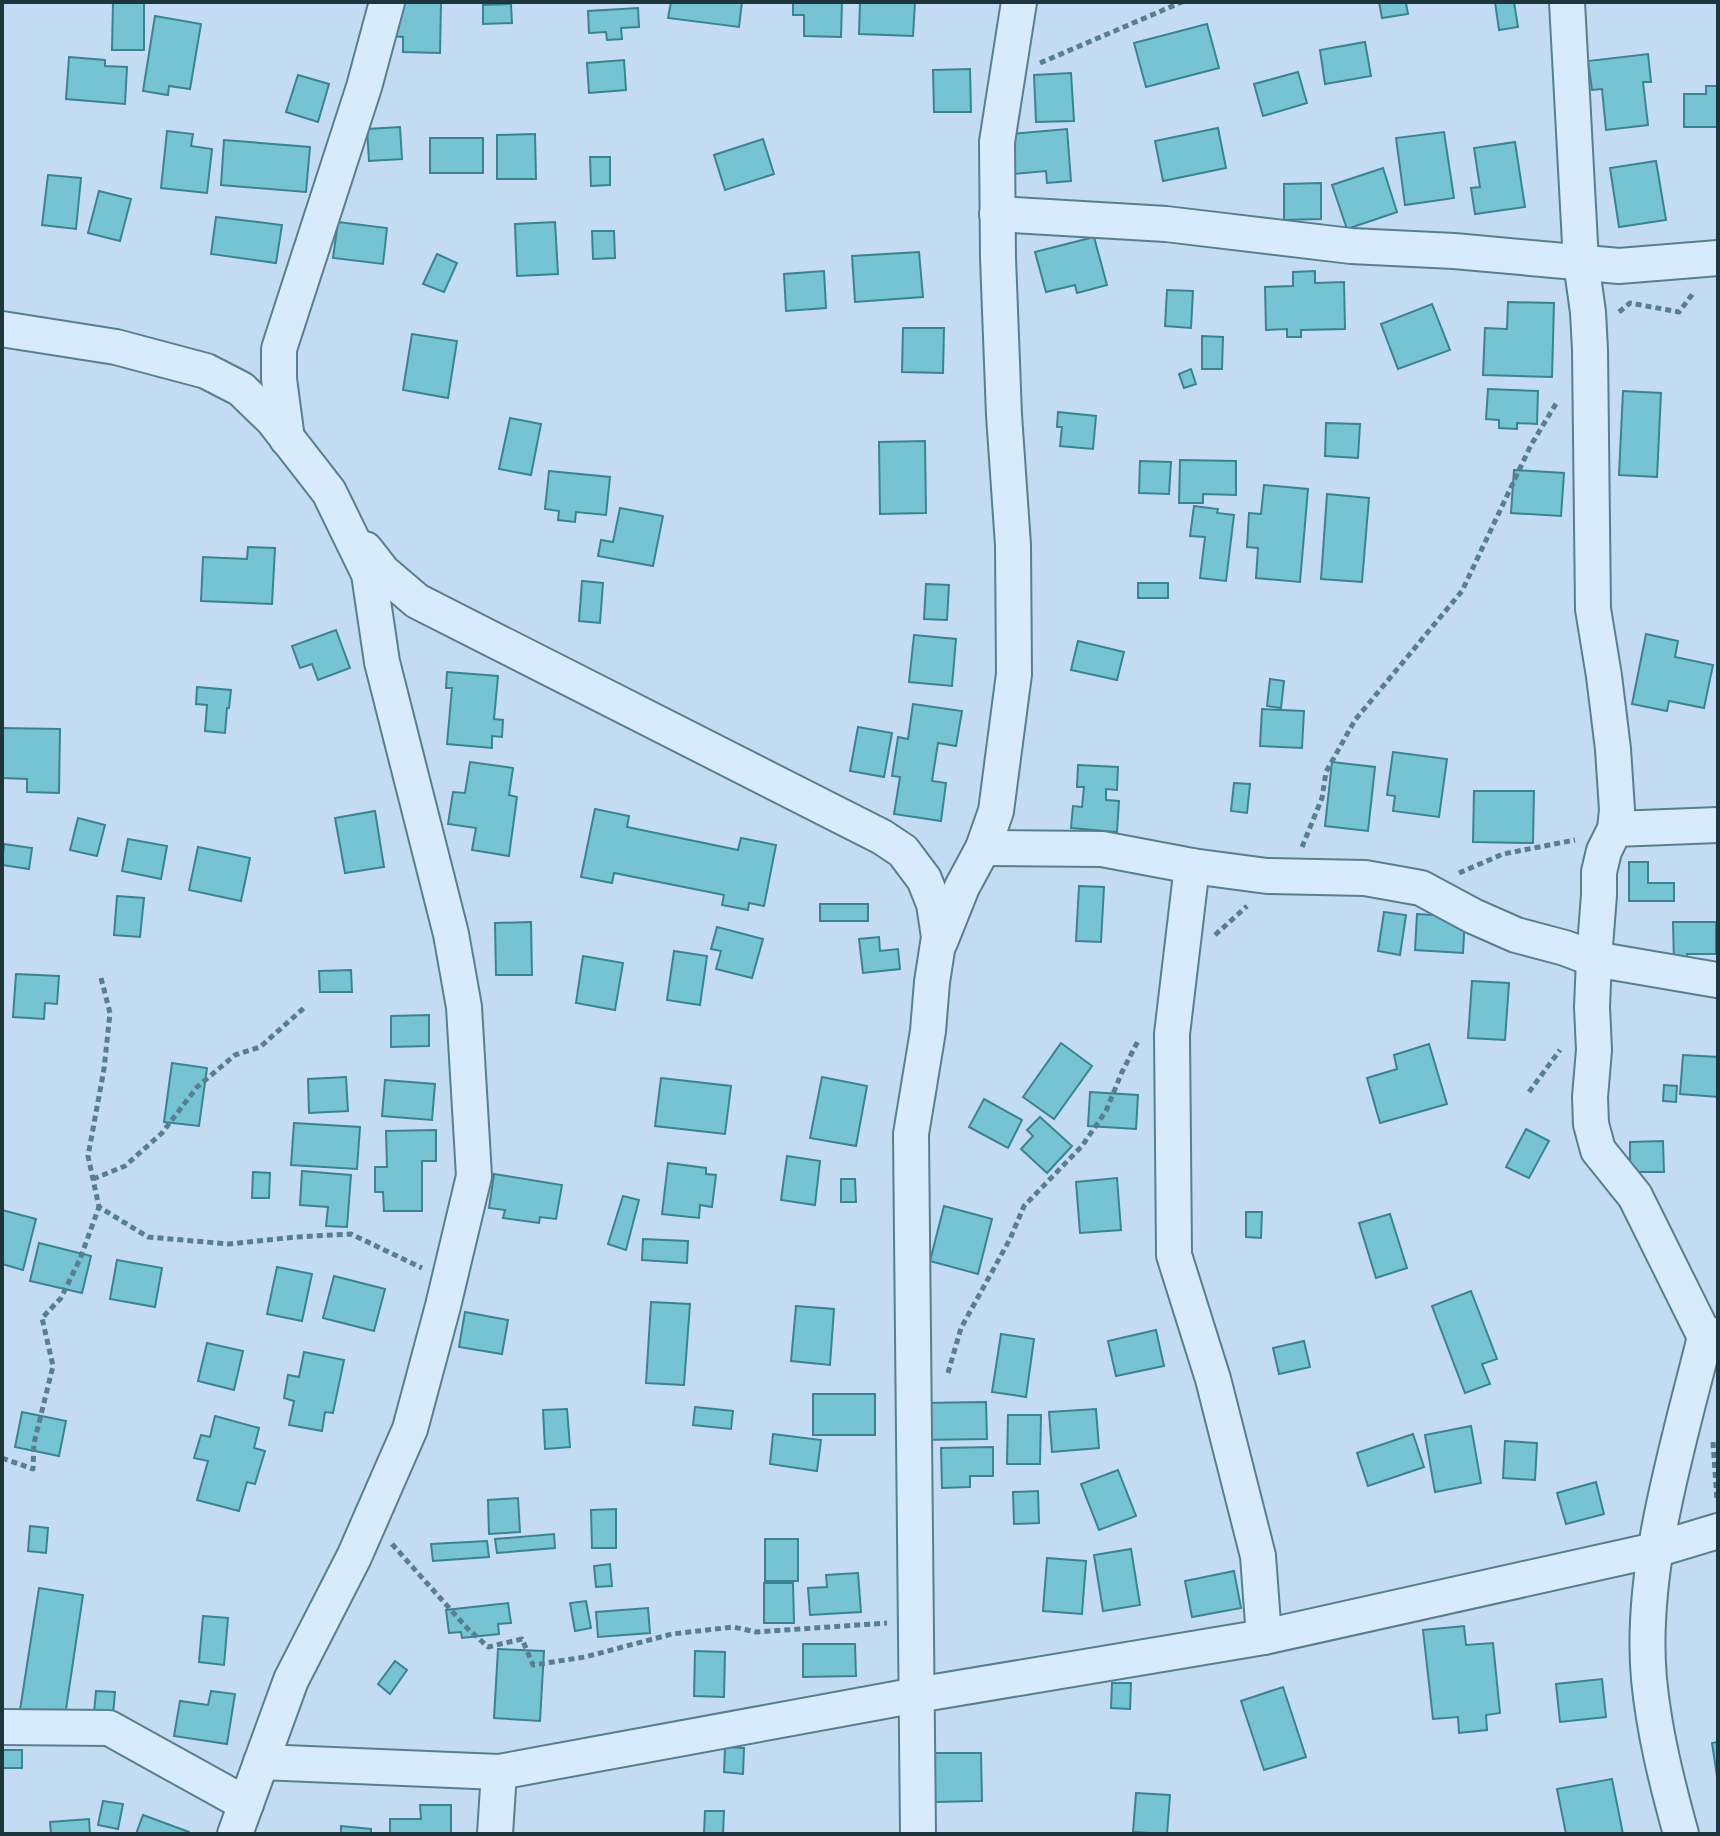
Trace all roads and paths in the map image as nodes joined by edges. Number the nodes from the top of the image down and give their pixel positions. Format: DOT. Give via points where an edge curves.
graph roads {
  1 [pos="387,2"];
  2 [pos="1019,2"];
  3 [pos="1182,2"];
  4 [pos="1567,2"];
  5 [pos="1004,94"];
  6 [pos="997,214"];
  7 [pos="1718,258"];
  8 [pos="1581,262"];
  9 [pos="1695,291"];
  10 [pos="2,329"];
  11 [pos="1590,350"];
  12 [pos="1559,399"];
  13 [pos="287,439"];
  14 [pos="341,516"];
  15 [pos="1718,825"];
  16 [pos="1615,829"];
  17 [pos="983,848"];
  18 [pos="1192,866"];
  19 [pos="1282,877"];
  20 [pos="1421,888"];
  21 [pos="937,950"];
  22 [pos="1594,959"];
  23 [pos="1180,972"];
  24 [pos="101,978"];
  25 [pos="1717,980"];
  26 [pos="305,1007"];
  27 [pos="1141,1035"];
  28 [pos="93,1179"];
  29 [pos="99,1207"];
  30 [pos="450,1275"];
  31 [pos="1711,1336"];
  32 [pos="914,1418"];
  33 [pos="2,1458"];
  34 [pos="376,1506"];
  35 [pos="1718,1531"];
  36 [pos="1655,1550"];
  37 [pos="916,1621"];
  38 [pos="1264,1637"];
  39 [pos="917,1695"];
  40 [pos="2,1727"];
  41 [pos="261,1762"];
  42 [pos="499,1772"];
  43 [pos="240,1819"];
  44 [pos="495,1834"];
  45 [pos="918,1834"];
  46 [pos="1681,1834"];
  1 -- 13 [label="street" via="279,349"];
  2 -- 5 [label="street"];
  3 -- 5 [label="path" via="1027,68"];
  4 -- 8 [label="street"];
  5 -- 6 [label="street" via="997,142"];
  6 -- 8 [label="street"];
  6 -- 17 [label="street" via="1014,674 996,811"];
  7 -- 8 [label="street" via="1619,266"];
  8 -- 11 [label="street"];
  9 -- 11 [label="path" via="1679,312 1630,303 1603,325"];
  10 -- 13 [label="street" via="116,347 206,371 241,389"];
  11 -- 16 [label="street" via="1593,609 1613,749"];
  12 -- 19 [label="path" via="1531,445 1462,591 1355,720 1326,772 1305,842"];
  13 -- 14 [label="street"];
  14 -- 21 [label="street" via="383,572 417,601 903,851 934,904"];
  14 -- 30 [label="street" via="369,574 382,662 451,934 464,1007 474,1176"];
  15 -- 16 [label="street"];
  16 -- 20 [label="path" via="1503,854"];
  16 -- 22 [label="street" via="1599,872"];
  17 -- 18 [label="street" via="1102,849"];
  17 -- 21 [label="street"];
  18 -- 19 [label="street"];
  18 -- 23 [label="street"];
  19 -- 20 [label="street" via="1365,878"];
  19 -- 23 [label="path"];
  20 -- 22 [label="street" via="1516,935"];
  21 -- 32 [label="street" via="911,1134"];
  22 -- 25 [label="street"];
  22 -- 31 [label="street" via="1590,1097 1598,1150 1635,1196"];
  23 -- 38 [label="street" via="1172,1034 1174,1255 1213,1379 1258,1556"];
  24 -- 28 [label="path" via="110,1013 88,1156"];
  26 -- 28 [label="path" via="260,1047 235,1055 197,1087 162,1133 125,1166"];
  27 -- 32 [label="path" via="1106,1111 1082,1146 1024,1206 961,1328 945,1383"];
  28 -- 29 [label="path"];
  29 -- 30 [label="path" via="148,1237 229,1244 351,1234 417,1267"];
  29 -- 33 [label="path" via="61,1298 42,1318 53,1366 33,1469"];
  30 -- 34 [label="street" via="410,1429"];
  31 -- 36 [label="street"];
  32 -- 37 [label="street"];
  34 -- 37 [label="path" via="391,1543 467,1628 488,1647 522,1639 533,1665 672,1634"];
  34 -- 41 [label="street" via="291,1680"];
  35 -- 36 [label="street"];
  36 -- 38 [label="street"];
  36 -- 46 [label="street" via="1649,1677 1663,1769"];
  37 -- 39 [label="street"];
  38 -- 39 [label="street"];
  39 -- 42 [label="street"];
  39 -- 45 [label="street"];
  40 -- 43 [label="street" via="109,1728"];
  41 -- 42 [label="street"];
  41 -- 43 [label="street"];
  42 -- 44 [label="street"];
}
